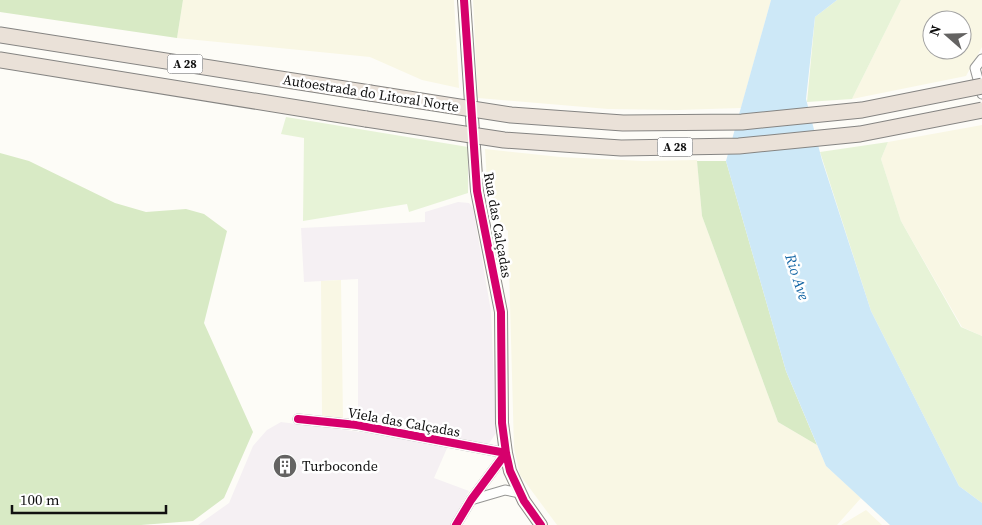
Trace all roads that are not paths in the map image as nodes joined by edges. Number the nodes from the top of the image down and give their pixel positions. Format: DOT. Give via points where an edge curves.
graph roads {
  1 [pos="464,0"];
  2 [pos="0,35"];
  3 [pos="982,59"];
  4 [pos="0,60"];
  5 [pos="982,86"];
  6 [pos="982,94"];
  7 [pos="982,110"];
  8 [pos="298,419"];
  9 [pos="506,453"];
  10 [pos="520,493"];
  11 [pos="471,500"];
  12 [pos="456,525"];
  13 [pos="540,525"];
  1 -- 9 [label="main road, Rua das Calçadas" via="477,191 501,312 502,423"];
  2 -- 5 [label="highway, Autoestrada do Litoral Norte / A 28, bridge" via="511,115 623,123 742,122 862,110"];
  3 -- 6 [label="street" via="975,68"];
  4 -- 7 [label="highway, Autoestrada do Litoral Norte / A 28, bridge" via="504,140 621,148 739,146 860,134"];
  8 -- 9 [label="street, Viela das Calçadas" via="357,425"];
  9 -- 10 [label="main road, Rua das Calçadas"];
  9 -- 11 [label="street"];
  10 -- 11 [label="street" via="505,490"];
  10 -- 13 [label="main road, Rua das Calçadas"];
  11 -- 12 [label="street"];
}
